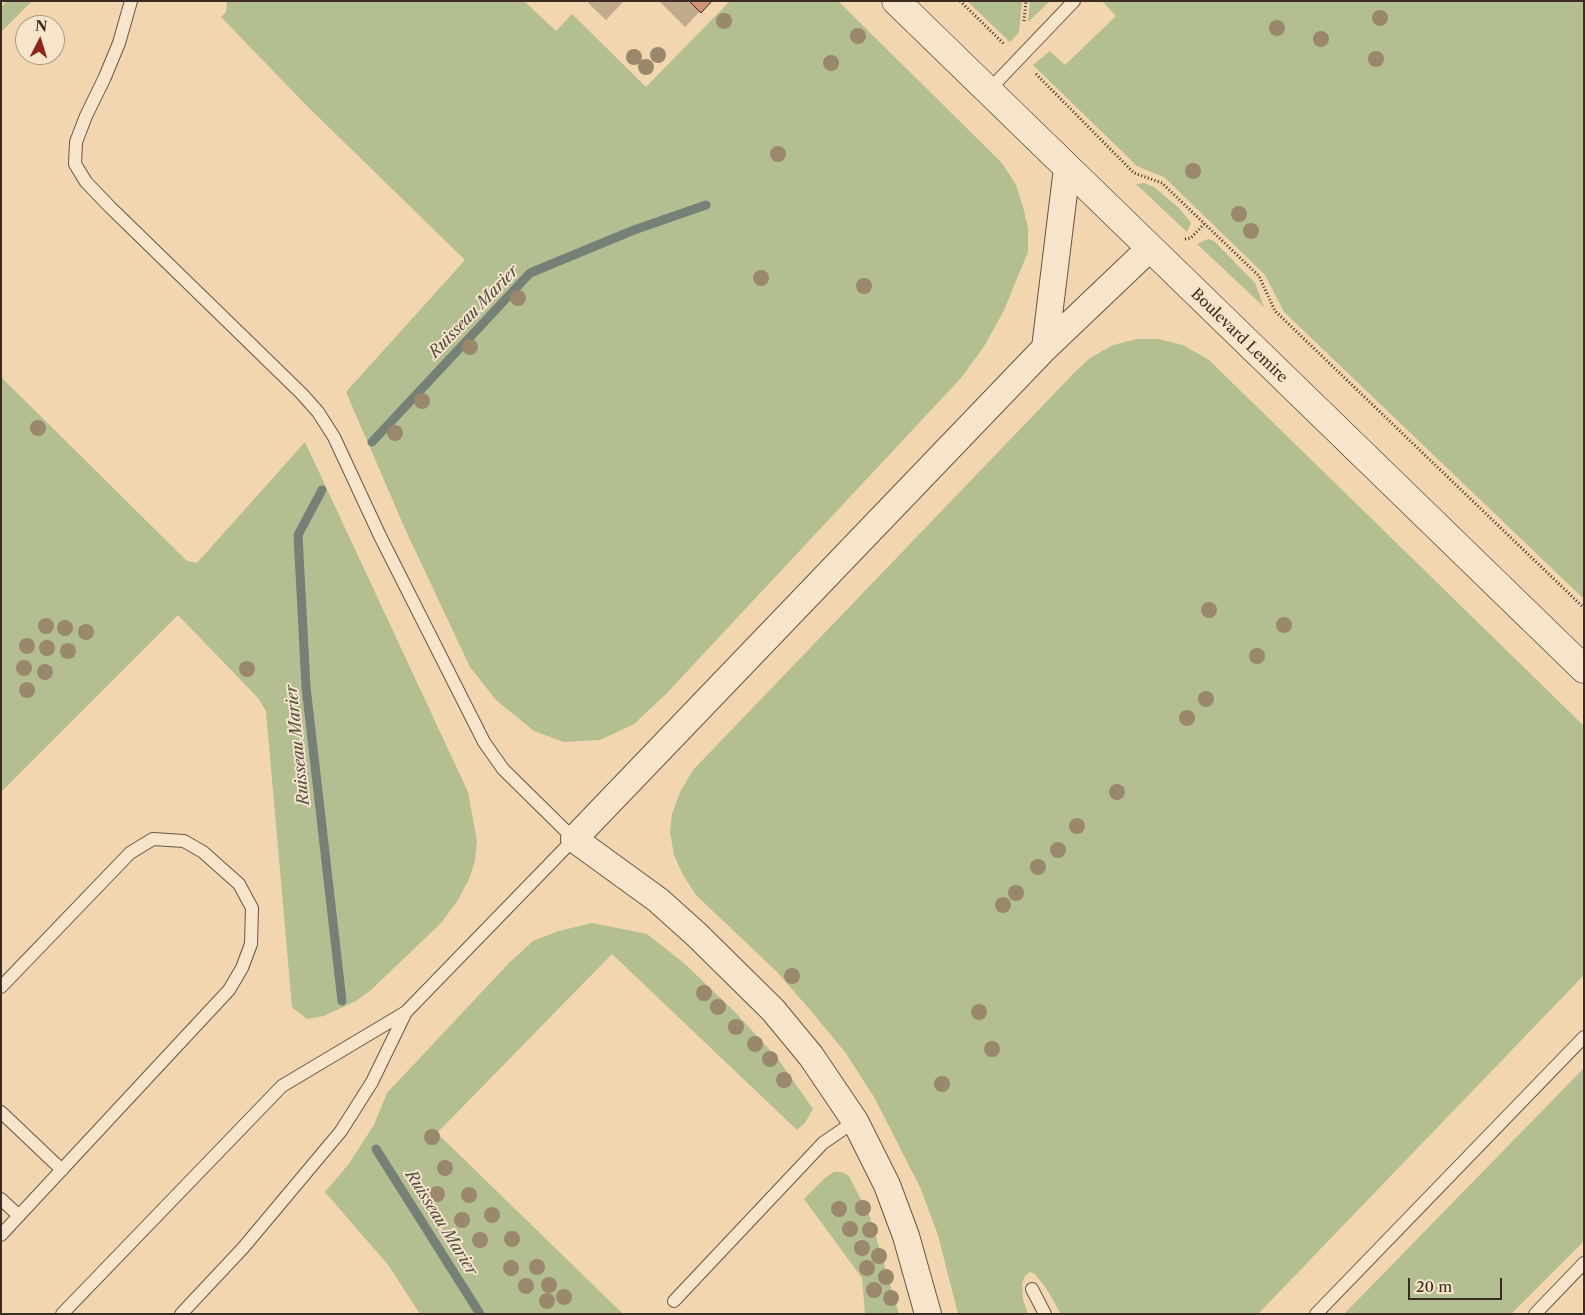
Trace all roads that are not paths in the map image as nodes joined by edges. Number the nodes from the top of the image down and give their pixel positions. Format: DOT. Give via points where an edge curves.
graph roads {
  1 [pos="131,1"];
  2 [pos="896,1"];
  3 [pos="1074,1"];
  4 [pos="990,90"];
  5 [pos="1067,168"];
  6 [pos="1149,249"];
  7 [pos="1045,348"];
  8 [pos="1584,669"];
  9 [pos="574,839"];
  10 [pos="1,987"];
  11 [pos="406,1012"];
  12 [pos="1584,1037"];
  13 [pos="1,1112"];
  14 [pos="855,1121"];
  15 [pos="62,1170"];
  16 [pos="1,1199"];
  17 [pos="19,1216"];
  18 [pos="1,1235"];
  19 [pos="1584,1263"];
  20 [pos="1032,1289"];
  21 [pos="674,1300"];
  22 [pos="62,1314"];
  23 [pos="181,1314"];
  24 [pos="928,1314"];
  25 [pos="1045,1314"];
  26 [pos="1316,1314"];
  27 [pos="1535,1314"];
  1 -- 9 [label="lane" via="105,77 76,142 75,164 86,182 110,207 318,412 334,437 484,742 503,769"];
  2 -- 4 [label="main road, Boulevard Lemire"];
  3 -- 4 [label="lane"];
  4 -- 5 [label="main road, Boulevard Lemire"];
  5 -- 6 [label="main road, Boulevard Lemire"];
  5 -- 7 [label="street"];
  6 -- 7 [label="street"];
  6 -- 8 [label="main road, Boulevard Lemire"];
  7 -- 9 [label="street"];
  9 -- 11 [label="lane"];
  9 -- 14 [label="street" via="658,900 744,980 805,1048"];
  10 -- 15 [label="lane" via="130,853 153,839 184,841 203,852 240,884 252,908 251,944 229,990"];
  11 -- 22 [label="lane" via="282,1086"];
  11 -- 23 [label="lane" via="372,1082 341,1131 250,1241"];
  12 -- 26 [label="lane"];
  13 -- 15 [label="lane"];
  14 -- 21 [label="lane" via="823,1142"];
  14 -- 24 [label="street" via="893,1200"];
  15 -- 17 [label="lane"];
  16 -- 17 [label="lane"];
  17 -- 18 [label="lane"];
  19 -- 27 [label="lane"];
  20 -- 25 [label="lane"];
}
